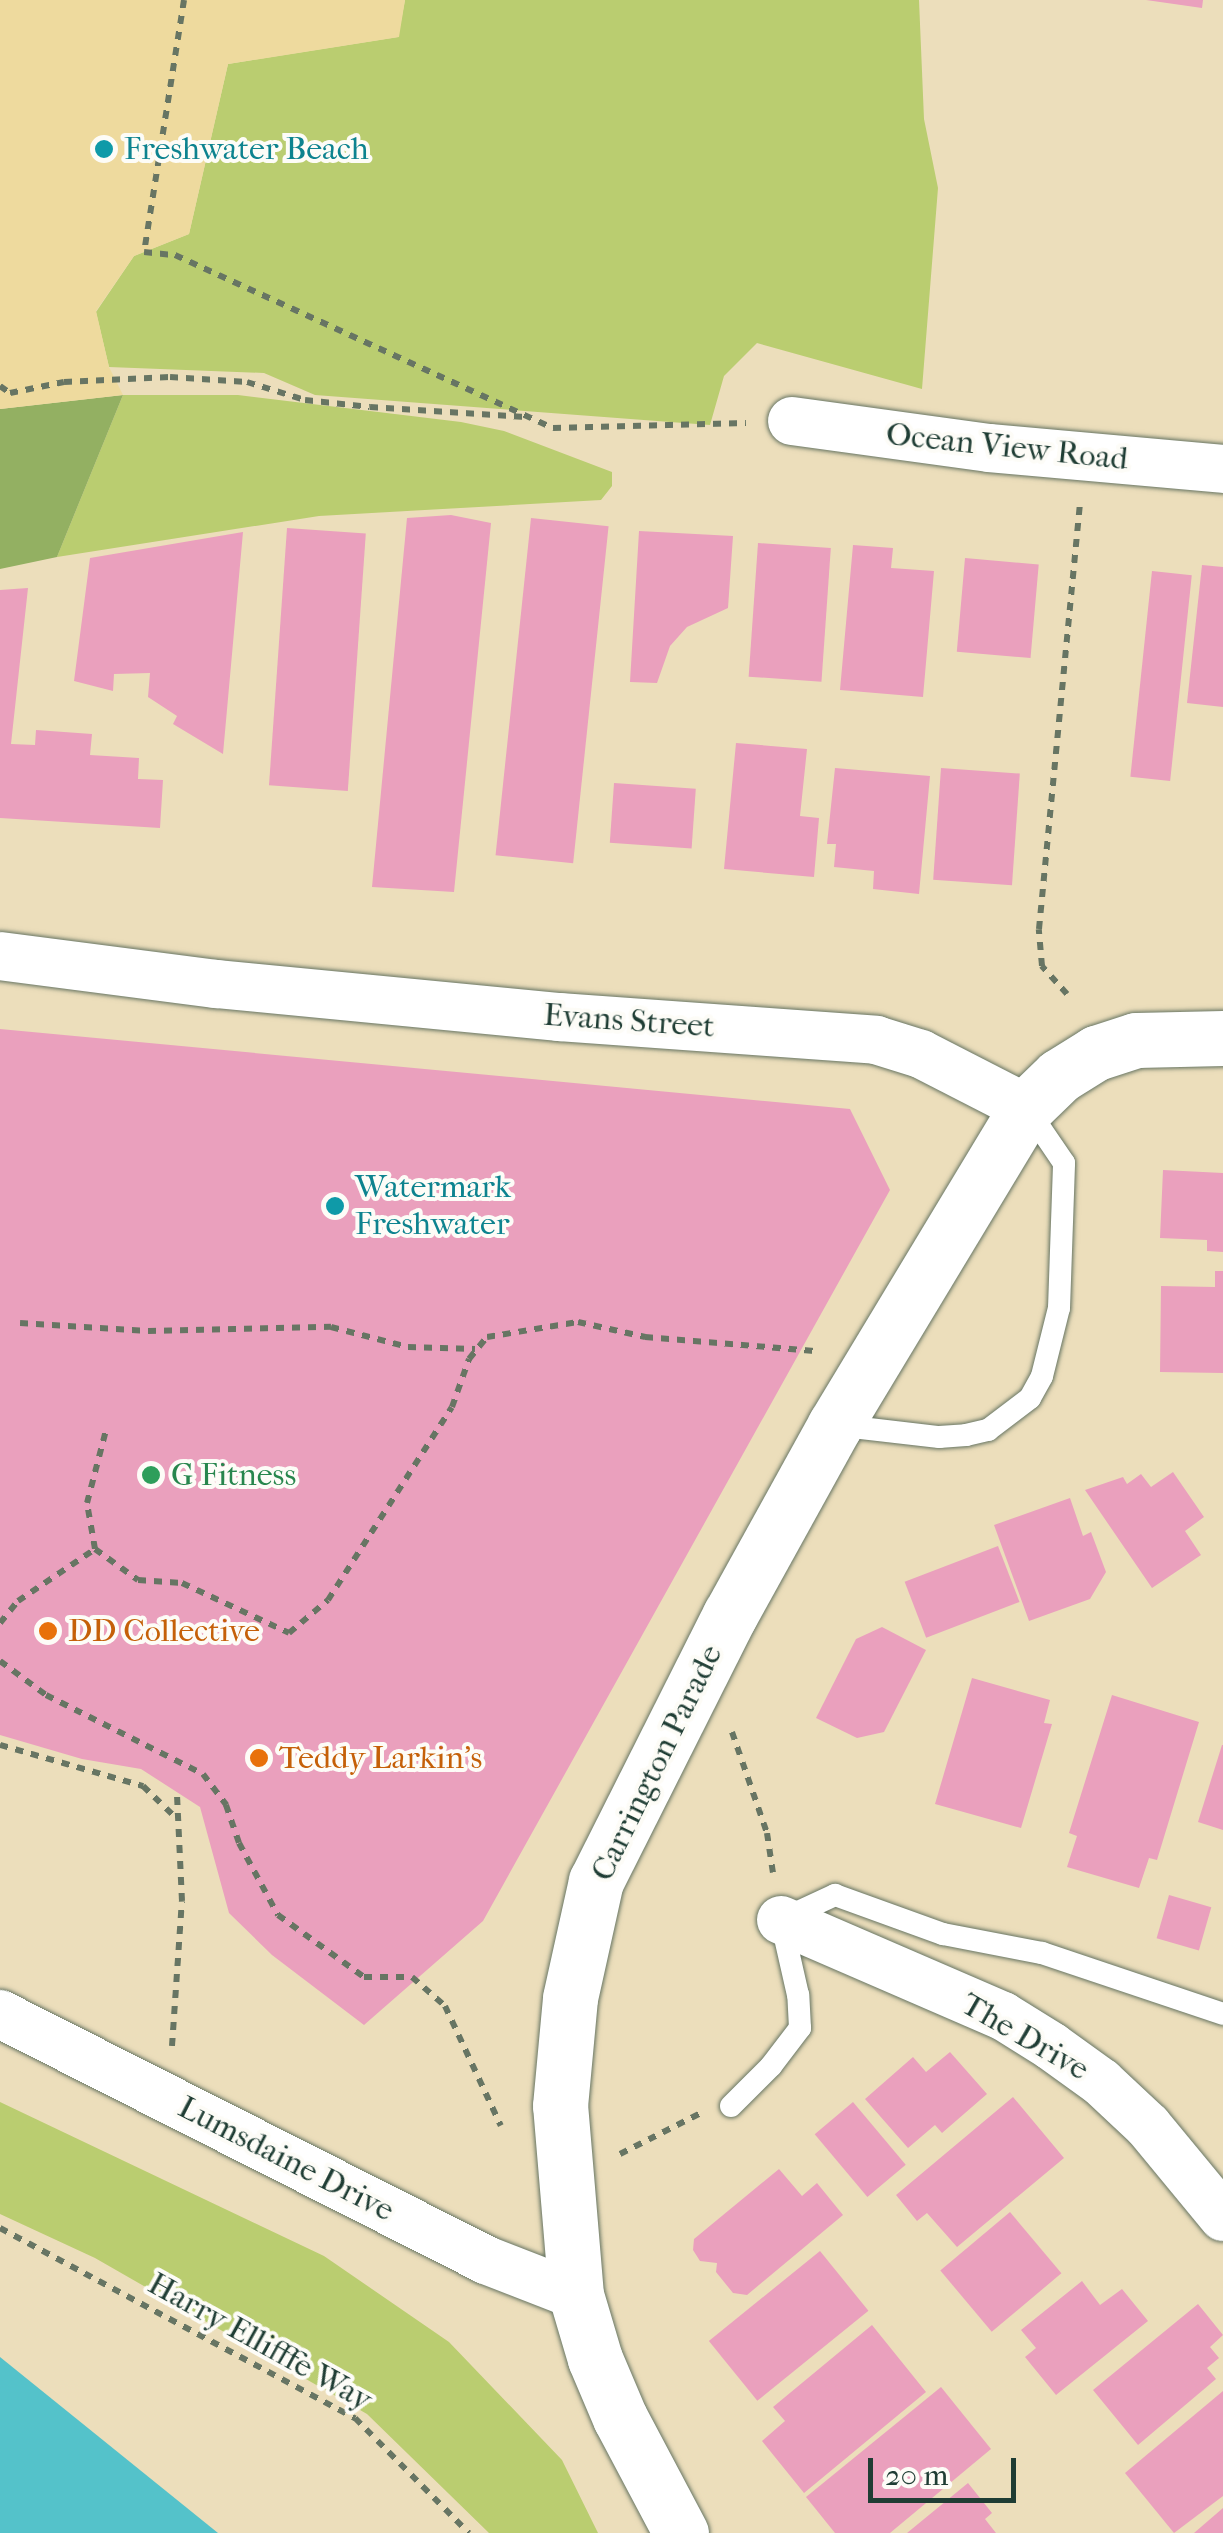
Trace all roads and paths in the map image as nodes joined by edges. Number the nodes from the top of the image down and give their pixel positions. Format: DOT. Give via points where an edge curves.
graph roads {
  1 [pos="184,0"];
  2 [pos="0,386"];
  3 [pos="532,418"];
  4 [pos="792,421"];
  5 [pos="1084,458"];
  6 [pos="1223,469"];
  7 [pos="0,956"];
  8 [pos="1067,994"];
  9 [pos="1223,1038"];
  10 [pos="1026,1108"];
  11 [pos="20,1323"];
  12 [pos="477,1349"];
  13 [pos="828,1352"];
  14 [pos="836,1425"];
  15 [pos="106,1430"];
  16 [pos="95,1549"];
  17 [pos="0,1623"];
  18 [pos="0,1661"];
  19 [pos="726,1717"];
  20 [pos="0,1744"];
  21 [pos="176,1793"];
  22 [pos="178,1820"];
  23 [pos="781,1920"];
  24 [pos="0,2014"];
  25 [pos="1223,2014"];
  26 [pos="172,2046"];
  27 [pos="731,2106"];
  28 [pos="502,2126"];
  29 [pos="620,2154"];
  30 [pos="1223,2218"];
  31 [pos="0,2228"];
  32 [pos="576,2295"];
  33 [pos="469,2533"];
  34 [pos="681,2533"];
  1 -- 3 [label="path" via="144,252 175,255"];
  2 -- 3 [label="path" via="10,393 64,382 170,377 248,382 305,400"];
  3 -- 4 [label="path" via="553,428"];
  4 -- 5 [label="street, Ocean View Road"];
  5 -- 6 [label="street, Ocean View Road"];
  5 -- 8 [label="path" via="1039,929 1042,966"];
  7 -- 10 [label="street, Evans Street" via="540,1016 876,1040 921,1054"];
  9 -- 10 [label="street" via="1136,1040 1096,1053"];
  10 -- 14 [label="street, Carrington Parade"];
  10 -- 14 [label="lane" via="1064,1162 1059,1308 1030,1398 988,1430 966,1435"];
  11 -- 12 [label="path" via="148,1331 331,1328 408,1348"];
  12 -- 13 [label="path" via="487,1336 578,1322 645,1337"];
  12 -- 16 [label="path" via="452,1406 328,1600 289,1632 182,1582 138,1580"];
  14 -- 32 [label="street, Carrington Parade" via="730,1614 596,1881 570,1998 560,2106"];
  15 -- 16 [label="path" via="86,1503"];
  16 -- 17 [label="path" via="18,1601"];
  18 -- 28 [label="path" via="46,1694 203,1774 226,1804 278,1915 364,1977 412,1977 445,2006"];
  19 -- 23 [label="path" via="767,1833"];
  20 -- 22 [label="path" via="144,1786"];
  21 -- 22 [label="path"];
  22 -- 26 [label="path" via="182,1902"];
  23 -- 25 [label="lane" via="835,1895 943,1934 1042,1953"];
  23 -- 27 [label="lane" via="800,2028"];
  23 -- 30 [label="street, The Drive" via="1003,2016 1051,2046 1148,2126"];
  24 -- 32 [label="street, Lumsdaine Drive" via="486,2260"];
  27 -- 29 [label="path" via="690,2116"];
  31 -- 33 [label="path, Harry Ellifffe Way" via="355,2418"];
  32 -- 34 [label="street, Carrington Parade" via="620,2418"];
}
